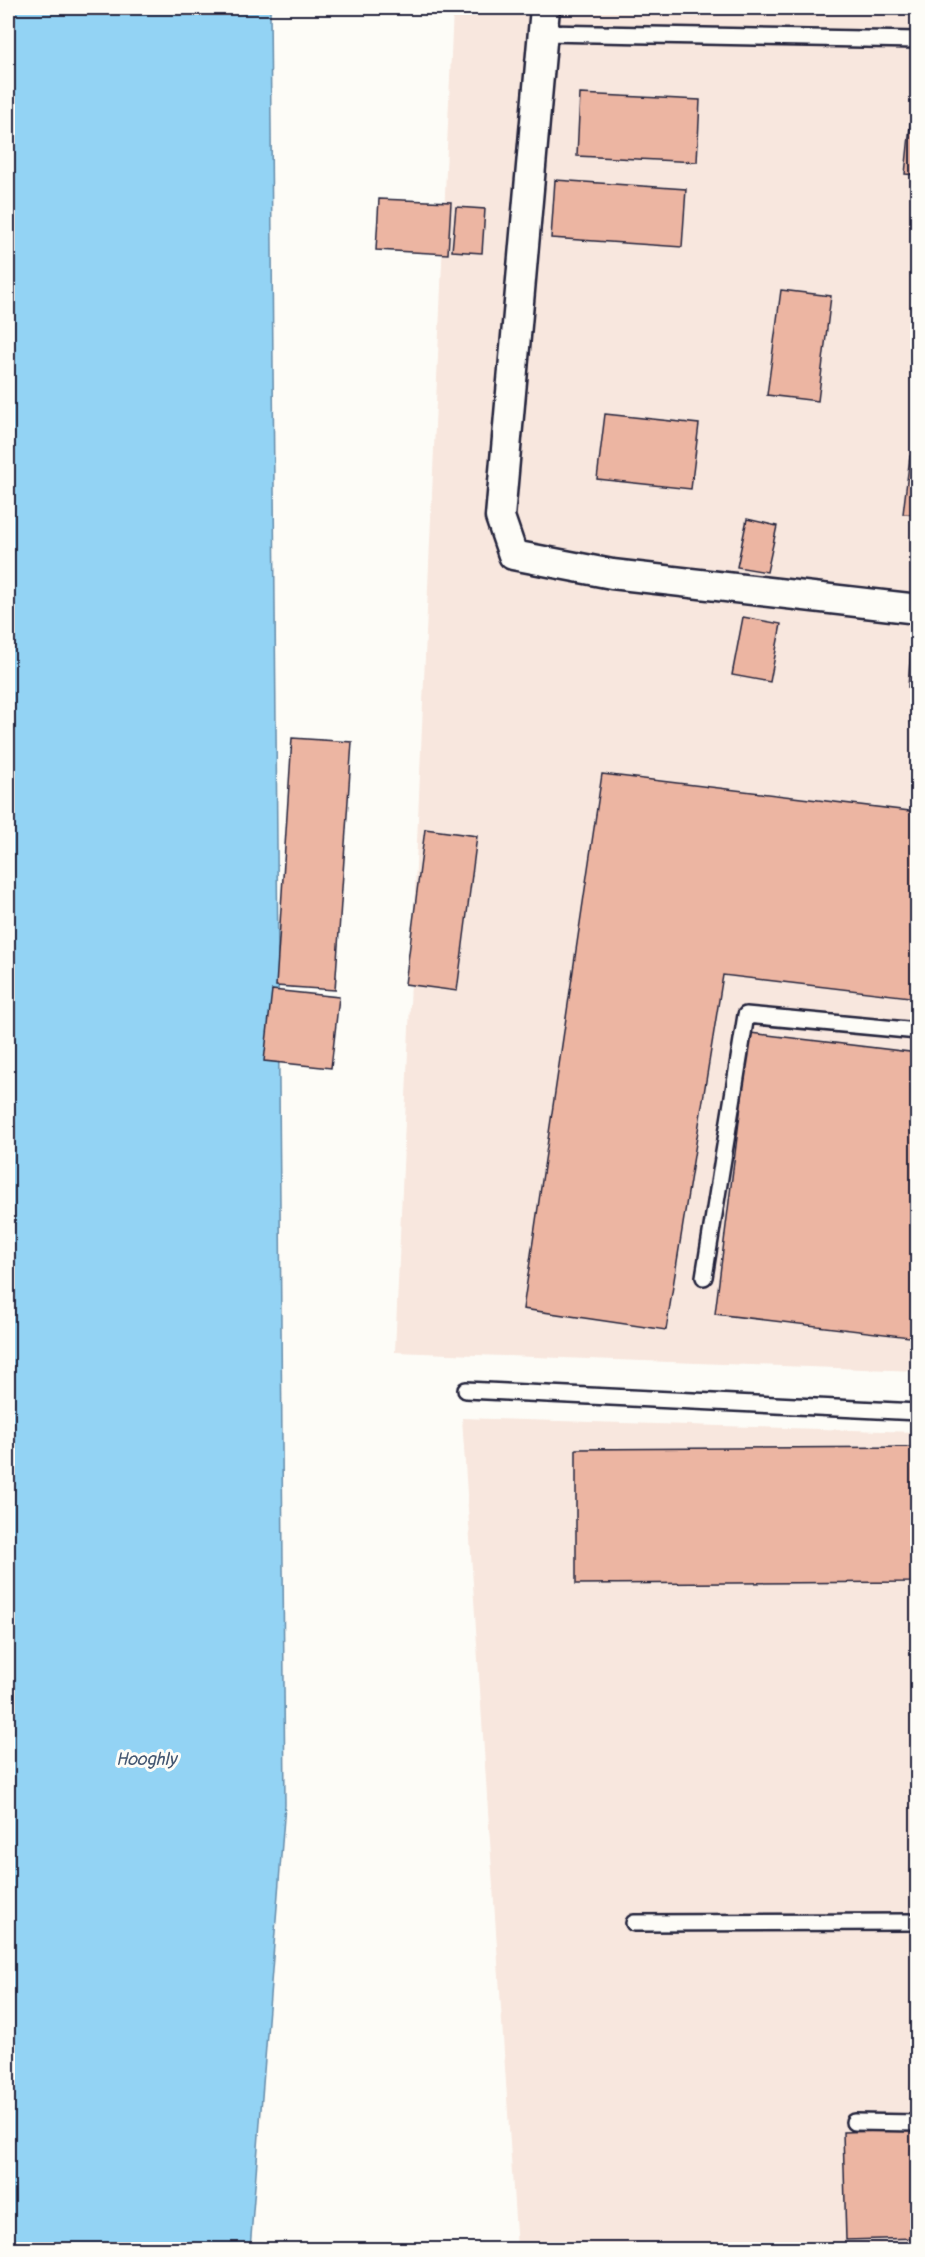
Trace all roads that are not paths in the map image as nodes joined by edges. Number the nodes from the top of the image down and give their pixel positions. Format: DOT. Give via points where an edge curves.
graph roads {
  1 [pos="544,20"];
  2 [pos="918,40"];
  3 [pos="918,609"];
  4 [pos="918,1031"];
  5 [pos="704,1277"];
  6 [pos="466,1390"];
  7 [pos="918,1412"];
  8 [pos="918,1922"];
  9 [pos="634,1923"];
  10 [pos="854,2122"];
  11 [pos="918,2123"];
  1 -- 2 [label="lane"];
  1 -- 3 [label="street" via="500,518 513,555 612,574"];
  4 -- 5 [label="lane" via="746,1015"];
  6 -- 7 [label="lane"];
  8 -- 9 [label="lane"];
  10 -- 11 [label="lane"];
}
